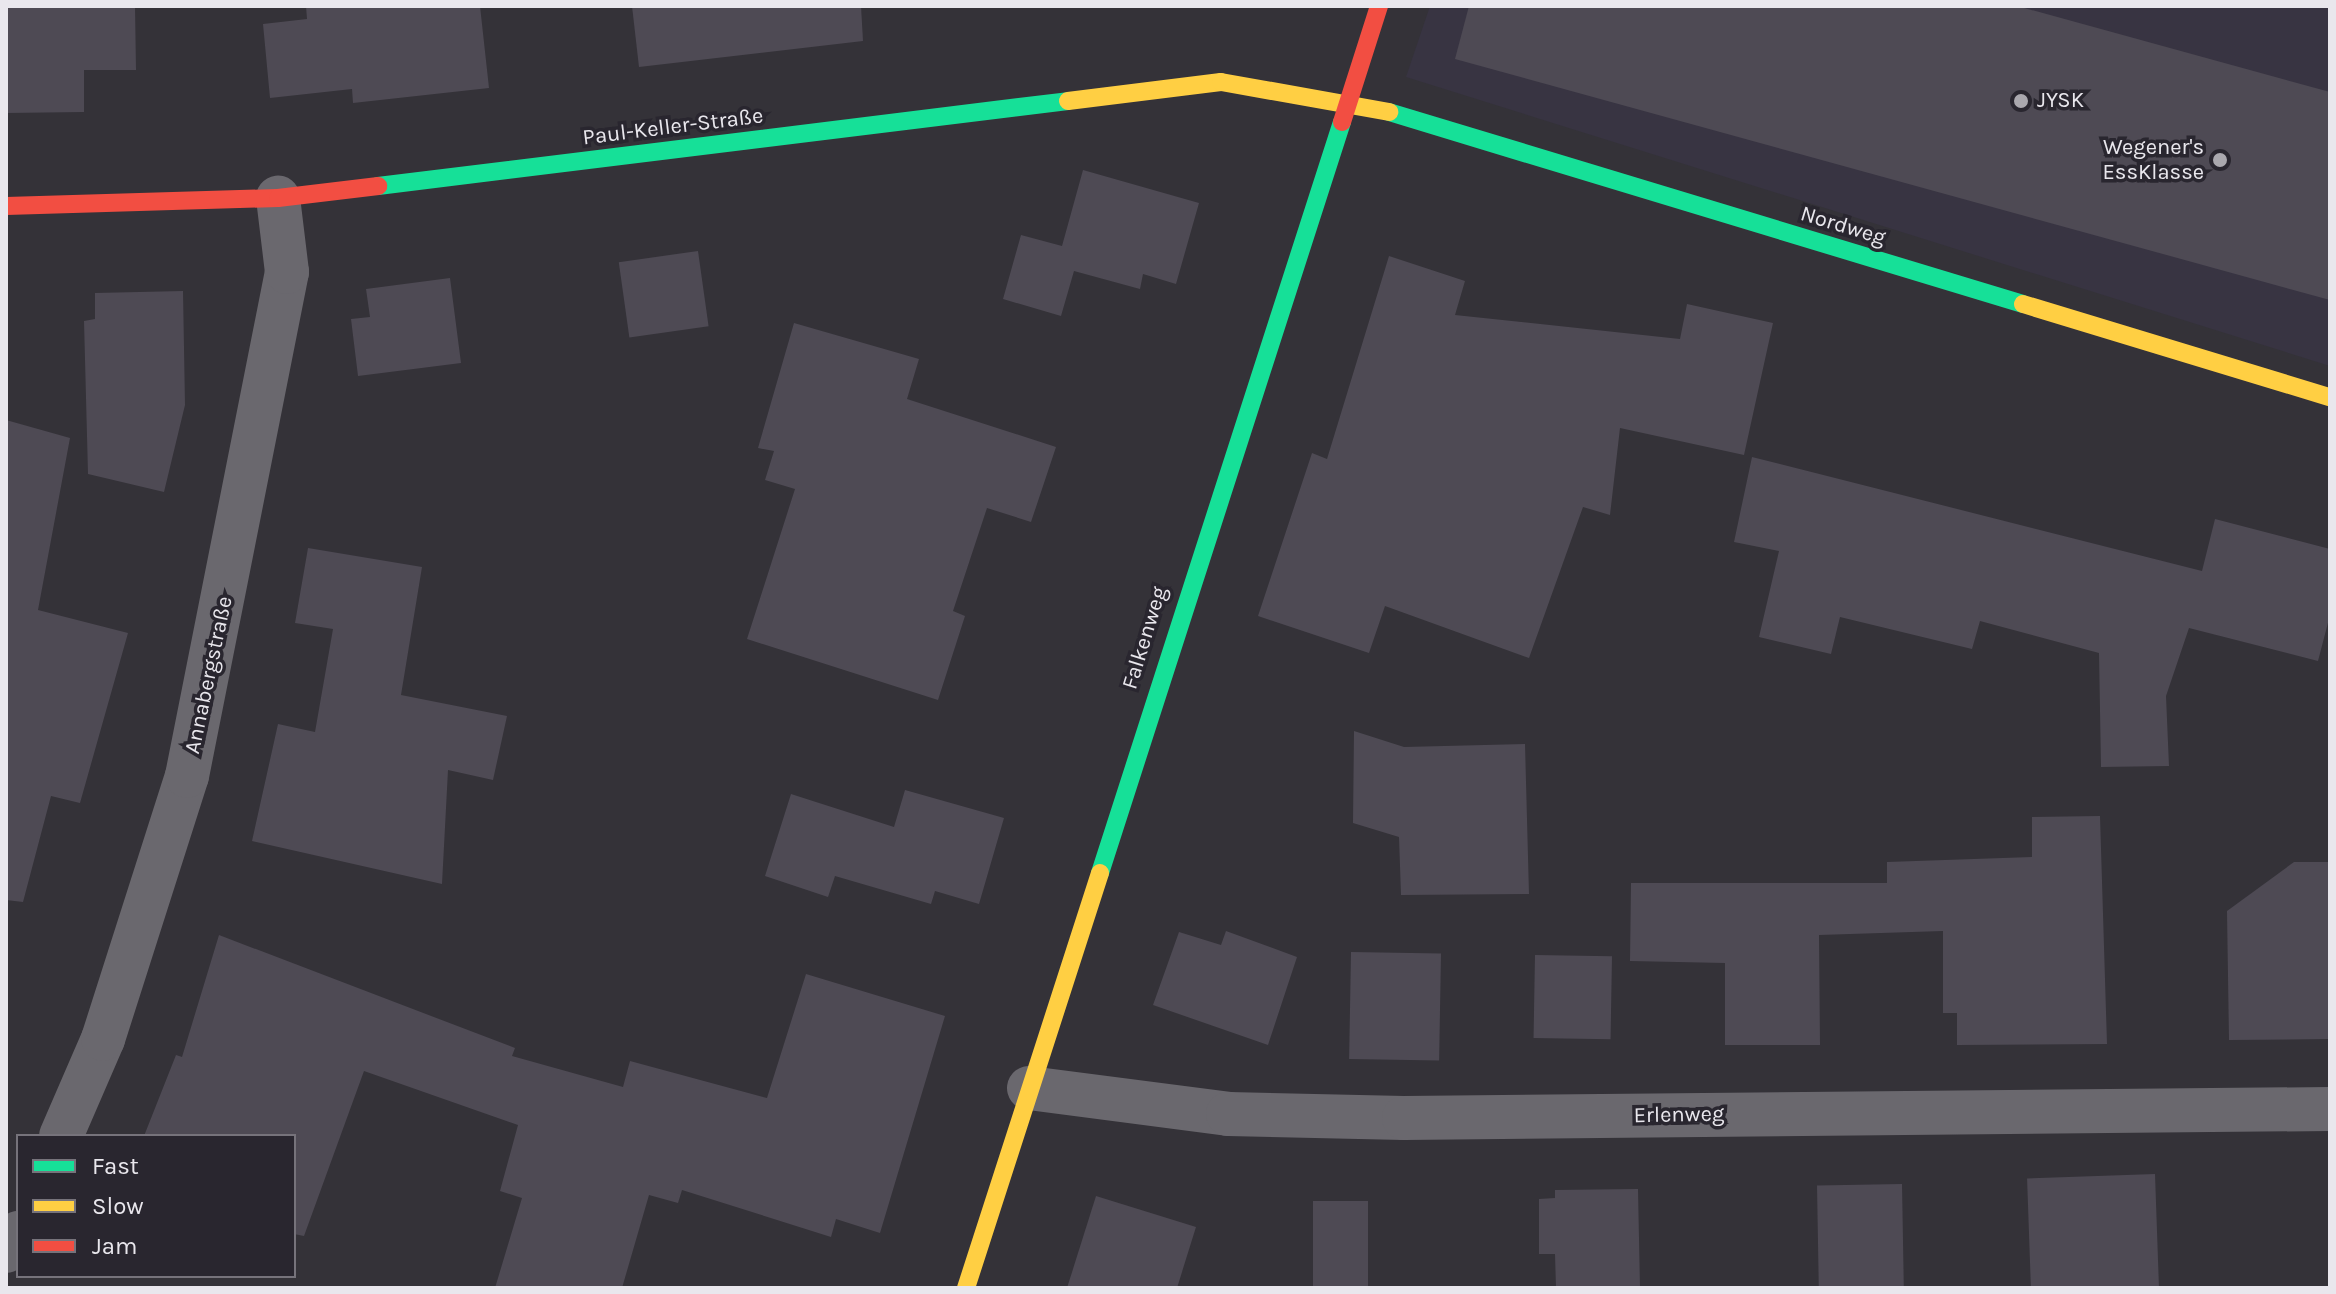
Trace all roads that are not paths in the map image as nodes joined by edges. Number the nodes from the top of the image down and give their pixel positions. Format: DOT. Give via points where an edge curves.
graph roads {
  1 [pos="1379,6"];
  2 [pos="1344,98"];
  3 [pos="278,198"];
  4 [pos="6,206"];
  5 [pos="2330,397"];
  6 [pos="1029,1088"];
  7 [pos="2330,1109"];
  8 [pos="62,1134"];
  9 [pos="966,1288"];
  1 -- 2 [label="street, Falkenweg"];
  2 -- 3 [label="street, Paul-Keller-Straße" via="1221,82"];
  2 -- 5 [label="street, Nordweg"];
  2 -- 6 [label="street, Falkenweg"];
  3 -- 4 [label="street, Paul-Keller-Straße"];
  3 -- 8 [label="street, Annabergstraße" via="287,272 187,776 108,1024"];
  6 -- 7 [label="street, Erlenweg" via="1228,1114 1404,1118"];
  6 -- 9 [label="street, Falkenweg"];
}
